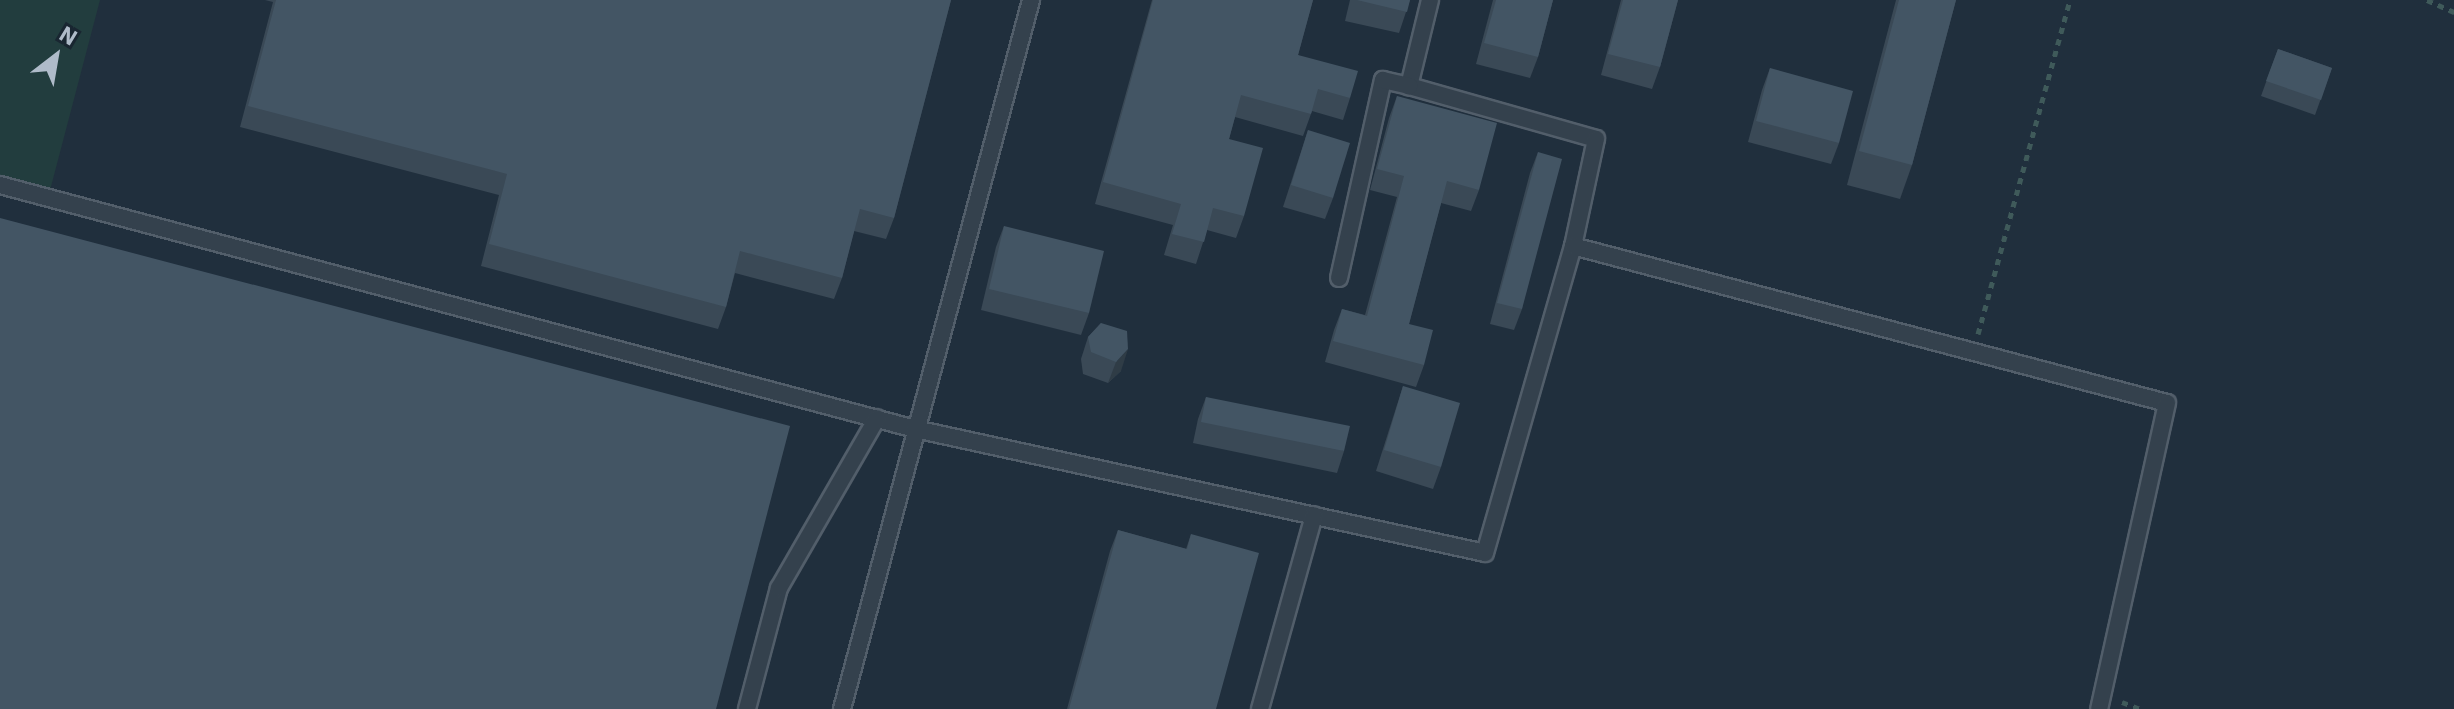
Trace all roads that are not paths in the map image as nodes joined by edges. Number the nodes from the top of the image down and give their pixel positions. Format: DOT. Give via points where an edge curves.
graph roads {
  1 [pos="1031,0"];
  2 [pos="1430,0"];
  3 [pos="1409,86"];
  4 [pos="0,185"];
  5 [pos="1573,246"];
  6 [pos="1339,278"];
  7 [pos="877,418"];
  8 [pos="915,429"];
  9 [pos="1314,515"];
  10 [pos="747,709"];
  11 [pos="842,709"];
  12 [pos="1260,709"];
  13 [pos="2099,709"];
  1 -- 8 [label="lane"];
  2 -- 3 [label="lane"];
  3 -- 5 [label="lane" via="1596,139"];
  3 -- 6 [label="lane" via="1383,80"];
  4 -- 7 [label="lane"];
  5 -- 9 [label="lane" via="1485,553"];
  5 -- 13 [label="lane" via="2167,403"];
  7 -- 8 [label="lane"];
  7 -- 10 [label="lane" via="779,588"];
  8 -- 9 [label="lane"];
  8 -- 11 [label="lane"];
  9 -- 12 [label="lane"];
}
